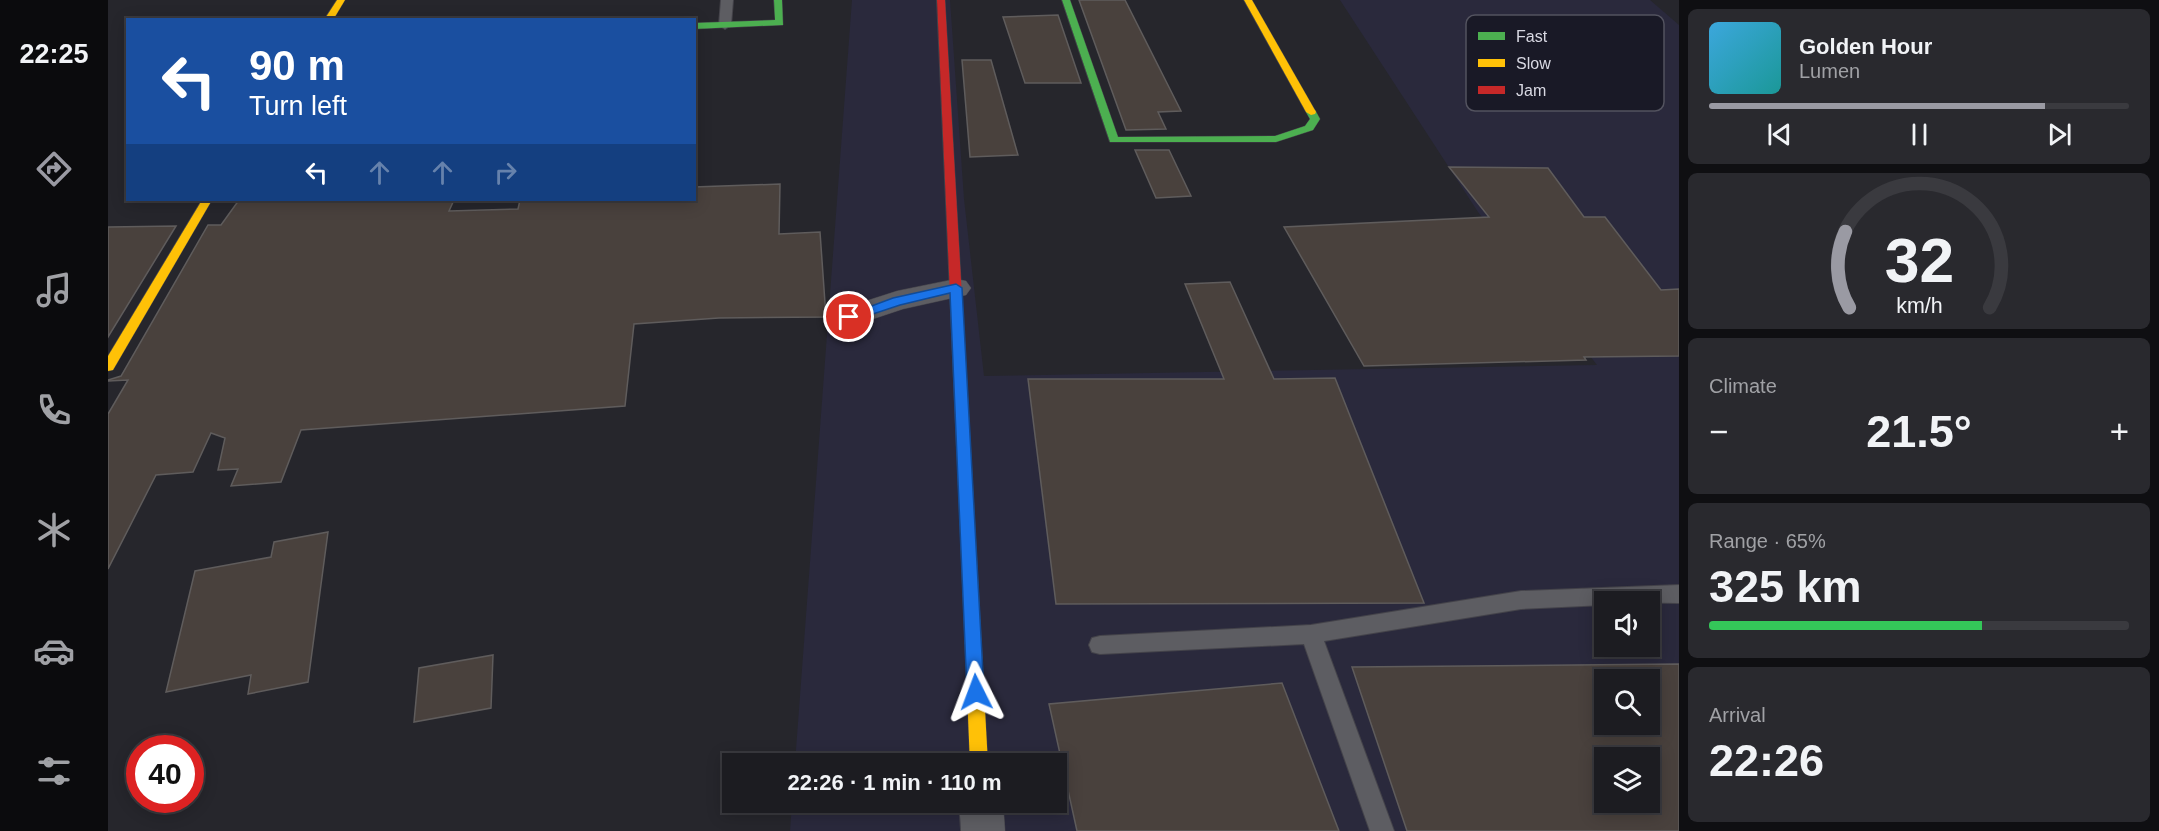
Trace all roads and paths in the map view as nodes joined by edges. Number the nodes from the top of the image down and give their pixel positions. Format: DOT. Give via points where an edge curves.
graph roads {
  1 [pos="341,0"];
  2 [pos="727,0"];
  3 [pos="778,0"];
  4 [pos="941,0"];
  5 [pos="1066,0"];
  6 [pos="1248,0"];
  7 [pos="329,18"];
  8 [pos="725,25"];
  9 [pos="696,26"];
  10 [pos="206,201"];
  11 [pos="956,288"];
  12 [pos="849,317"];
  13 [pos="108,367"];
  14 [pos="1679,594"];
  15 [pos="1311,634"];
  16 [pos="1100,645"];
  17 [pos="978,753"];
  18 [pos="982,813"];
  19 [pos="983,831"];
  20 [pos="1382,831"];
  1 -- 7 [label="street"];
  2 -- 8 [label="lane"];
  3 -- 8 [label="street" via="780,23"];
  4 -- 11 [label="street"];
  5 -- 6 [label="street" via="1114,140 1276,139 1310,128 1315,119"];
  8 -- 9 [label="street"];
  10 -- 13 [label="street"];
  11 -- 12 [label="street"];
  11 -- 17 [label="street"];
  14 -- 15 [label="lane" via="1521,600"];
  15 -- 16 [label="lane"];
  15 -- 20 [label="lane"];
  18 -- 19 [label="street"];
}
